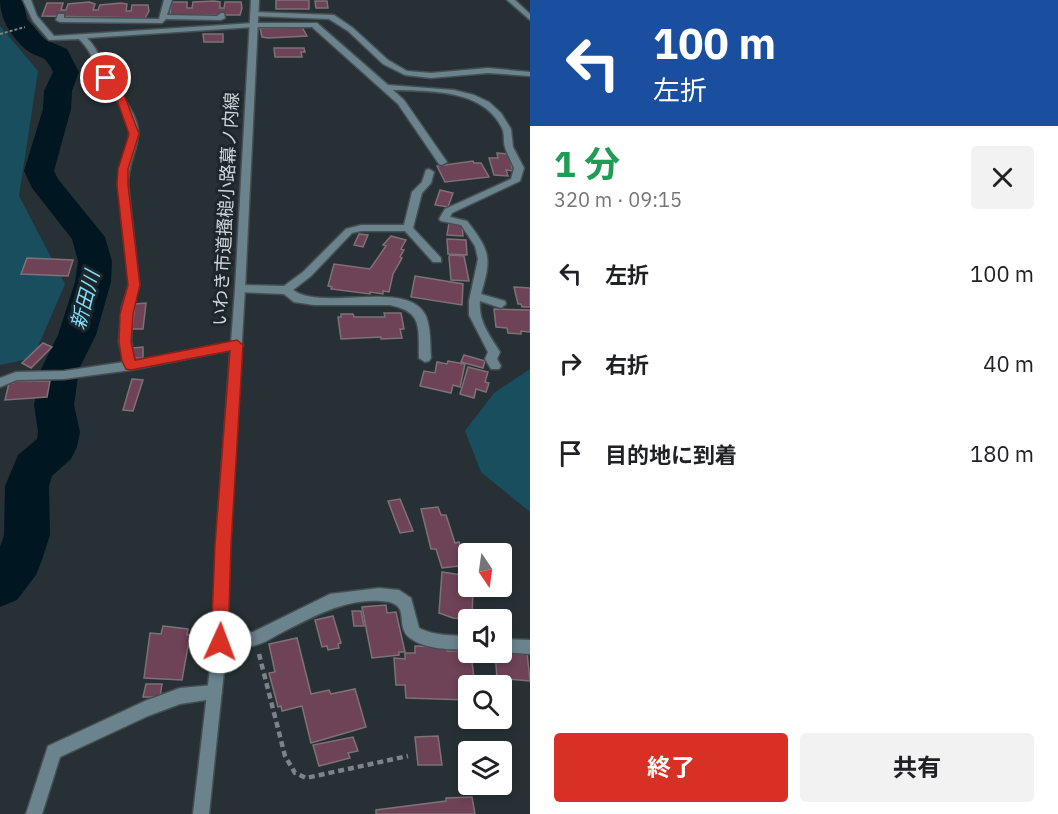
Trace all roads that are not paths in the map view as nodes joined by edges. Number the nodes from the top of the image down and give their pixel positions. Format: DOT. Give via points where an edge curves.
graph roads {
  1 [pos="27,0"];
  2 [pos="168,0"];
  3 [pos="255,0"];
  4 [pos="511,0"];
  5 [pos="530,9"];
  6 [pos="520,10"];
  7 [pos="221,15"];
  8 [pos="62,16"];
  9 [pos="163,17"];
  10 [pos="530,18"];
  11 [pos="254,20"];
  12 [pos="81,36"];
  13 [pos="530,74"];
  14 [pos="386,87"];
  15 [pos="442,162"];
  16 [pos="429,171"];
  17 [pos="408,228"];
  18 [pos="437,260"];
  19 [pos="240,289"];
  20 [pos="286,290"];
  21 [pos="476,296"];
  22 [pos="501,304"];
  23 [pos="237,345"];
  24 [pos="425,358"];
  25 [pos="131,366"];
  26 [pos="495,366"];
  27 [pos="0,383"];
  28 [pos="220,642"];
  29 [pos="458,643"];
  30 [pos="512,646"];
  31 [pos="530,647"];
  32 [pos="214,693"];
  33 [pos="34,814"];
  34 [pos="201,814"];
  1 -- 12 [label="street" via="33,18 52,38"];
  2 -- 9 [label="street"];
  3 -- 11 [label="street, いわき市道搔槌小路幕ノ内線"];
  4 -- 6 [label="street"];
  5 -- 6 [label="street"];
  6 -- 10 [label="street"];
  7 -- 9 [label="street"];
  8 -- 9 [label="street" via="60,20 162,21"];
  11 -- 12 [label="street"];
  11 -- 13 [label="street" via="331,17 342,21 394,68 405,73 495,70"];
  11 -- 14 [label="street" via="314,25"];
  11 -- 19 [label="street, いわき市道搔槌小路幕ノ内線"];
  12 -- 25 [label="street" via="94,50 106,78 120,97 134,134 123,169 134,285 127,307 125,342"];
  14 -- 15 [label="street" via="416,121"];
  14 -- 21 [label="street" via="466,95 492,109 508,130 508,145 519,168 515,181 448,211 444,219 464,223 478,242 484,269"];
  16 -- 17 [label="street" via="426,183 417,192"];
  17 -- 18 [label="street"];
  17 -- 20 [label="street" via="349,231"];
  19 -- 20 [label="street"];
  19 -- 23 [label="street, いわき市道搔槌小路幕ノ内線"];
  20 -- 24 [label="street" via="298,299 390,301 411,307 423,326"];
  21 -- 22 [label="street"];
  21 -- 26 [label="street" via="474,313 494,352 491,359"];
  23 -- 25 [label="street"];
  23 -- 28 [label="street, いわき市道搔槌小路幕ノ内線"];
  25 -- 27 [label="street" via="64,375 16,376"];
  28 -- 29 [label="street" via="255,639 330,601 379,594 399,597 406,603 413,632 421,638"];
  28 -- 32 [label="street, いわき市道搔槌小路幕ノ内線"];
  30 -- 31 [label="street"];
  32 -- 33 [label="street" via="180,696 54,752"];
  32 -- 34 [label="street, いわき市道搔槌小路幕ノ内線"];
}
